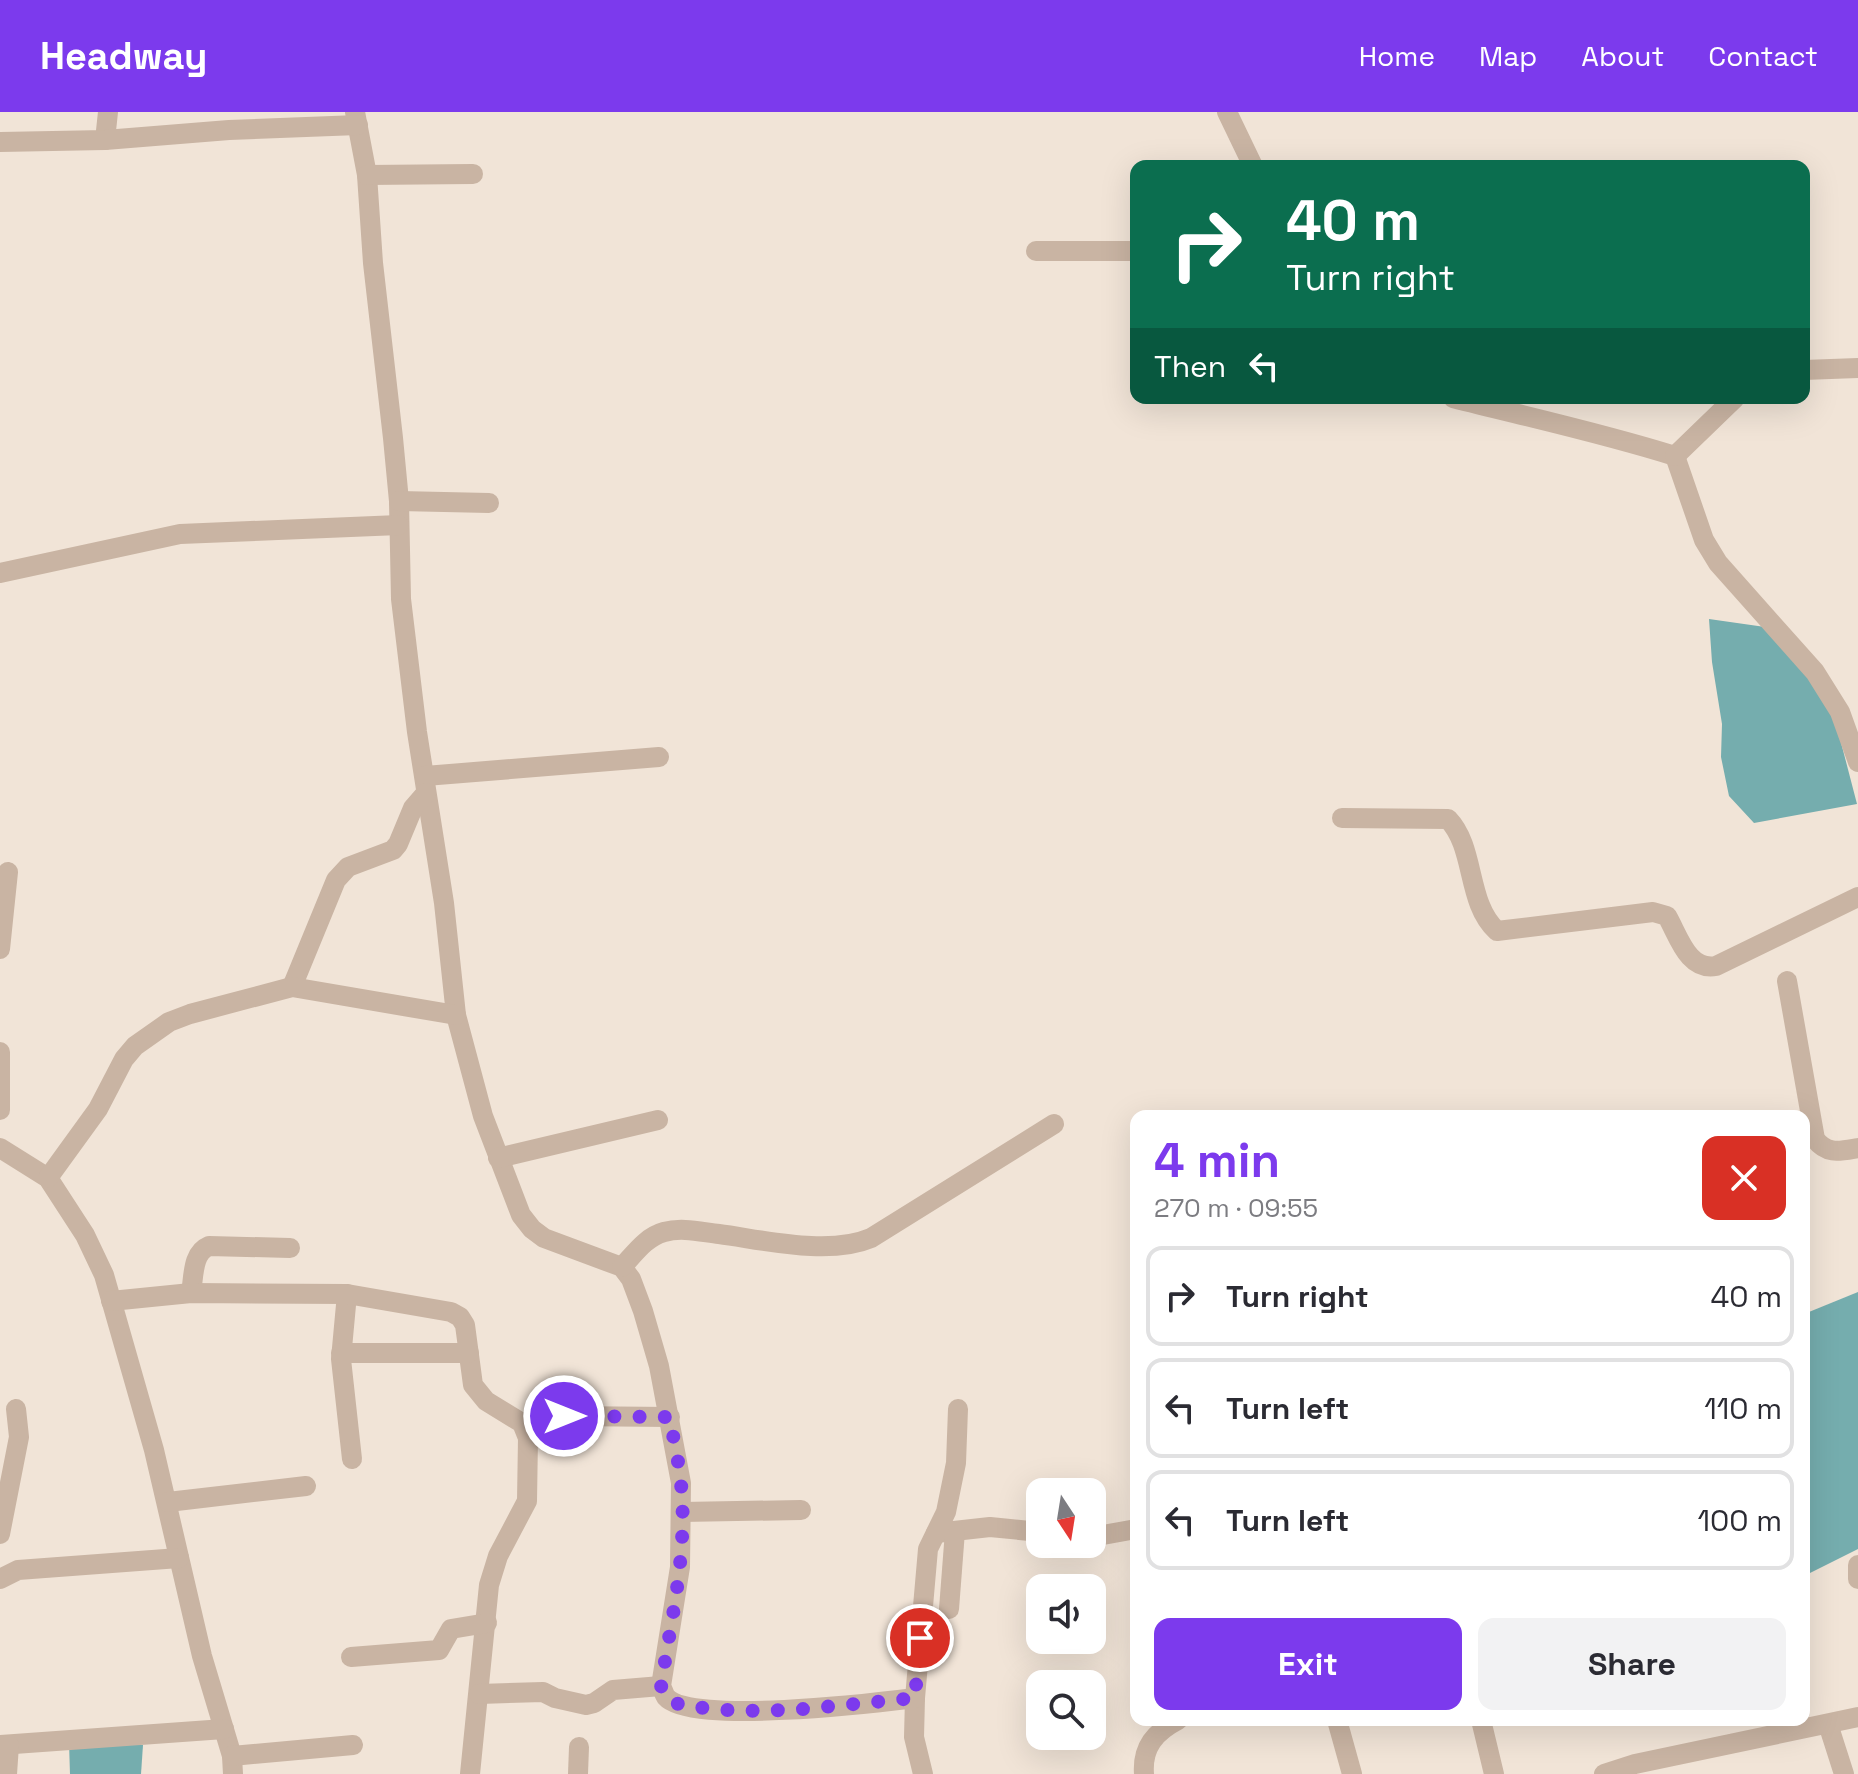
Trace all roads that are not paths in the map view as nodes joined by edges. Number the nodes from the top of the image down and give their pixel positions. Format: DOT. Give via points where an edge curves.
graph roads {
  1 [pos="108,112"];
  2 [pos="1227,112"];
  3 [pos="357,119"];
  4 [pos="105,140"];
  5 [pos="0,142"];
  6 [pos="1250,160"];
  7 [pos="473,174"];
  8 [pos="367,175"];
  9 [pos="1036,251"];
  10 [pos="1130,251"];
  11 [pos="1858,368"];
  12 [pos="1810,370"];
  13 [pos="1476,404"];
  14 [pos="1729,404"];
  15 [pos="1675,456"];
  16 [pos="399,501"];
  17 [pos="489,503"];
  18 [pos="399,525"];
  19 [pos="0,573"];
  20 [pos="659,757"];
  21 [pos="1858,762"];
  22 [pos="426,784"];
  23 [pos="1342,818"];
  24 [pos="8,872"];
  25 [pos="1858,897"];
  26 [pos="0,949"];
  27 [pos="1787,981"];
  28 [pos="292,987"];
  29 [pos="456,1015"];
  30 [pos="0,1052"];
  31 [pos="0,1110"];
  32 [pos="1810,1110"];
  33 [pos="1810,1111"];
  34 [pos="658,1120"];
  35 [pos="1054,1124"];
  36 [pos="0,1148"];
  37 [pos="1858,1148"];
  38 [pos="498,1158"];
  39 [pos="48,1178"];
  40 [pos="290,1248"];
  41 [pos="622,1267"];
  42 [pos="191,1293"];
  43 [pos="347,1294"];
  44 [pos="111,1301"];
  45 [pos="341,1353"];
  46 [pos="469,1353"];
  47 [pos="16,1409"];
  48 [pos="958,1409"];
  49 [pos="564,1416"];
  50 [pos="670,1417"];
  51 [pos="352,1459"];
  52 [pos="306,1486"];
  53 [pos="168,1502"];
  54 [pos="801,1510"];
  55 [pos="682,1512"];
  56 [pos="1130,1530"];
  57 [pos="1026,1531"];
  58 [pos="946,1532"];
  59 [pos="0,1534"];
  60 [pos="1106,1534"];
  61 [pos="179,1558"];
  62 [pos="1858,1565"];
  63 [pos="0,1579"];
  64 [pos="1858,1579"];
  65 [pos="949,1609"];
  66 [pos="487,1623"];
  67 [pos="351,1657"];
  68 [pos="661,1686"];
  69 [pos="479,1694"];
  70 [pos="915,1698"];
  71 [pos="1858,1717"];
  72 [pos="1828,1724"];
  73 [pos="1169,1726"];
  74 [pos="1339,1726"];
  75 [pos="1482,1726"];
  76 [pos="224,1729"];
  77 [pos="4,1745"];
  78 [pos="353,1745"];
  79 [pos="579,1747"];
  80 [pos="1681,1754"];
  81 [pos="233,1765"];
  82 [pos="1607,1773"];
  83 [pos="7,1774"];
  84 [pos="470,1774"];
  85 [pos="578,1774"];
  86 [pos="923,1774"];
  87 [pos="1144,1774"];
  88 [pos="1352,1774"];
  89 [pos="1494,1774"];
  90 [pos="1687,1774"];
  91 [pos="1844,1774"];
  1 -- 4 [label="street"];
  2 -- 6 [label="street"];
  3 -- 4 [label="street"];
  3 -- 8 [label="street"];
  4 -- 5 [label="street"];
  7 -- 8 [label="street"];
  8 -- 16 [label="street"];
  9 -- 10 [label="street"];
  11 -- 12 [label="street"];
  13 -- 15 [label="street"];
  14 -- 15 [label="street"];
  15 -- 21 [label="street" via="1704,540 1718,563 1815,672 1840,712"];
  16 -- 17 [label="street"];
  16 -- 18 [label="street"];
  18 -- 19 [label="street" via="180,534"];
  18 -- 22 [label="street" via="401,599"];
  20 -- 22 [label="street"];
  22 -- 28 [label="street" via="393,850 348,867 336,880"];
  22 -- 29 [label="street"];
  23 -- 25 [label="street" via="1448,819 1485,916 1497,931 1662,913 1692,961 1707,968"];
  24 -- 26 [label="street"];
  27 -- 32 [label="street"];
  28 -- 29 [label="street"];
  28 -- 39 [label="street" via="190,1014 135,1046"];
  29 -- 38 [label="street"];
  30 -- 31 [label="street"];
  33 -- 37 [label="street" via="1821,1147 1831,1152"];
  34 -- 38 [label="street"];
  35 -- 41 [label="street" via="856,1244 781,1243 683,1229 648,1239"];
  36 -- 39 [label="street"];
  38 -- 41 [label="street" via="532,1229"];
  39 -- 44 [label="street" via="97,1257"];
  40 -- 42 [label="street" via="202,1248"];
  41 -- 50 [label="street" via="643,1311"];
  42 -- 43 [label="street"];
  42 -- 44 [label="street"];
  43 -- 45 [label="street"];
  43 -- 46 [label="street" via="451,1312 465,1325"];
  44 -- 53 [label="street"];
  45 -- 46 [label="street"];
  45 -- 51 [label="street"];
  46 -- 66 [label="street" via="470,1375 479,1394 522,1423 528,1438 527,1501 493,1569"];
  47 -- 59 [label="street" via="19,1437"];
  48 -- 58 [label="street"];
  49 -- 50 [label="street"];
  50 -- 55 [label="street"];
  52 -- 53 [label="street"];
  53 -- 61 [label="street"];
  54 -- 55 [label="street"];
  55 -- 68 [label="street" via="680,1567"];
  56 -- 60 [label="street"];
  57 -- 58 [label="street" via="990,1527"];
  58 -- 65 [label="street"];
  58 -- 70 [label="street" via="928,1549"];
  61 -- 63 [label="street" via="18,1570"];
  61 -- 76 [label="street"];
  62 -- 64 [label="street"];
  66 -- 67 [label="street" via="451,1629 439,1650"];
  66 -- 69 [label="street"];
  68 -- 69 [label="street" via="613,1690 586,1705 543,1692"];
  68 -- 70 [label="street" via="667,1698 682,1706 739,1711"];
  69 -- 84 [label="street"];
  70 -- 86 [label="street" via="914,1737"];
  71 -- 72 [label="street"];
  72 -- 80 [label="street"];
  72 -- 91 [label="street"];
  73 -- 87 [label="street" via="1146,1749"];
  74 -- 88 [label="street"];
  75 -- 89 [label="street"];
  76 -- 77 [label="street"];
  76 -- 81 [label="street"];
  77 -- 83 [label="street"];
  78 -- 81 [label="street"];
  79 -- 85 [label="street"];
  80 -- 82 [label="street"];
  80 -- 90 [label="street"];
}
